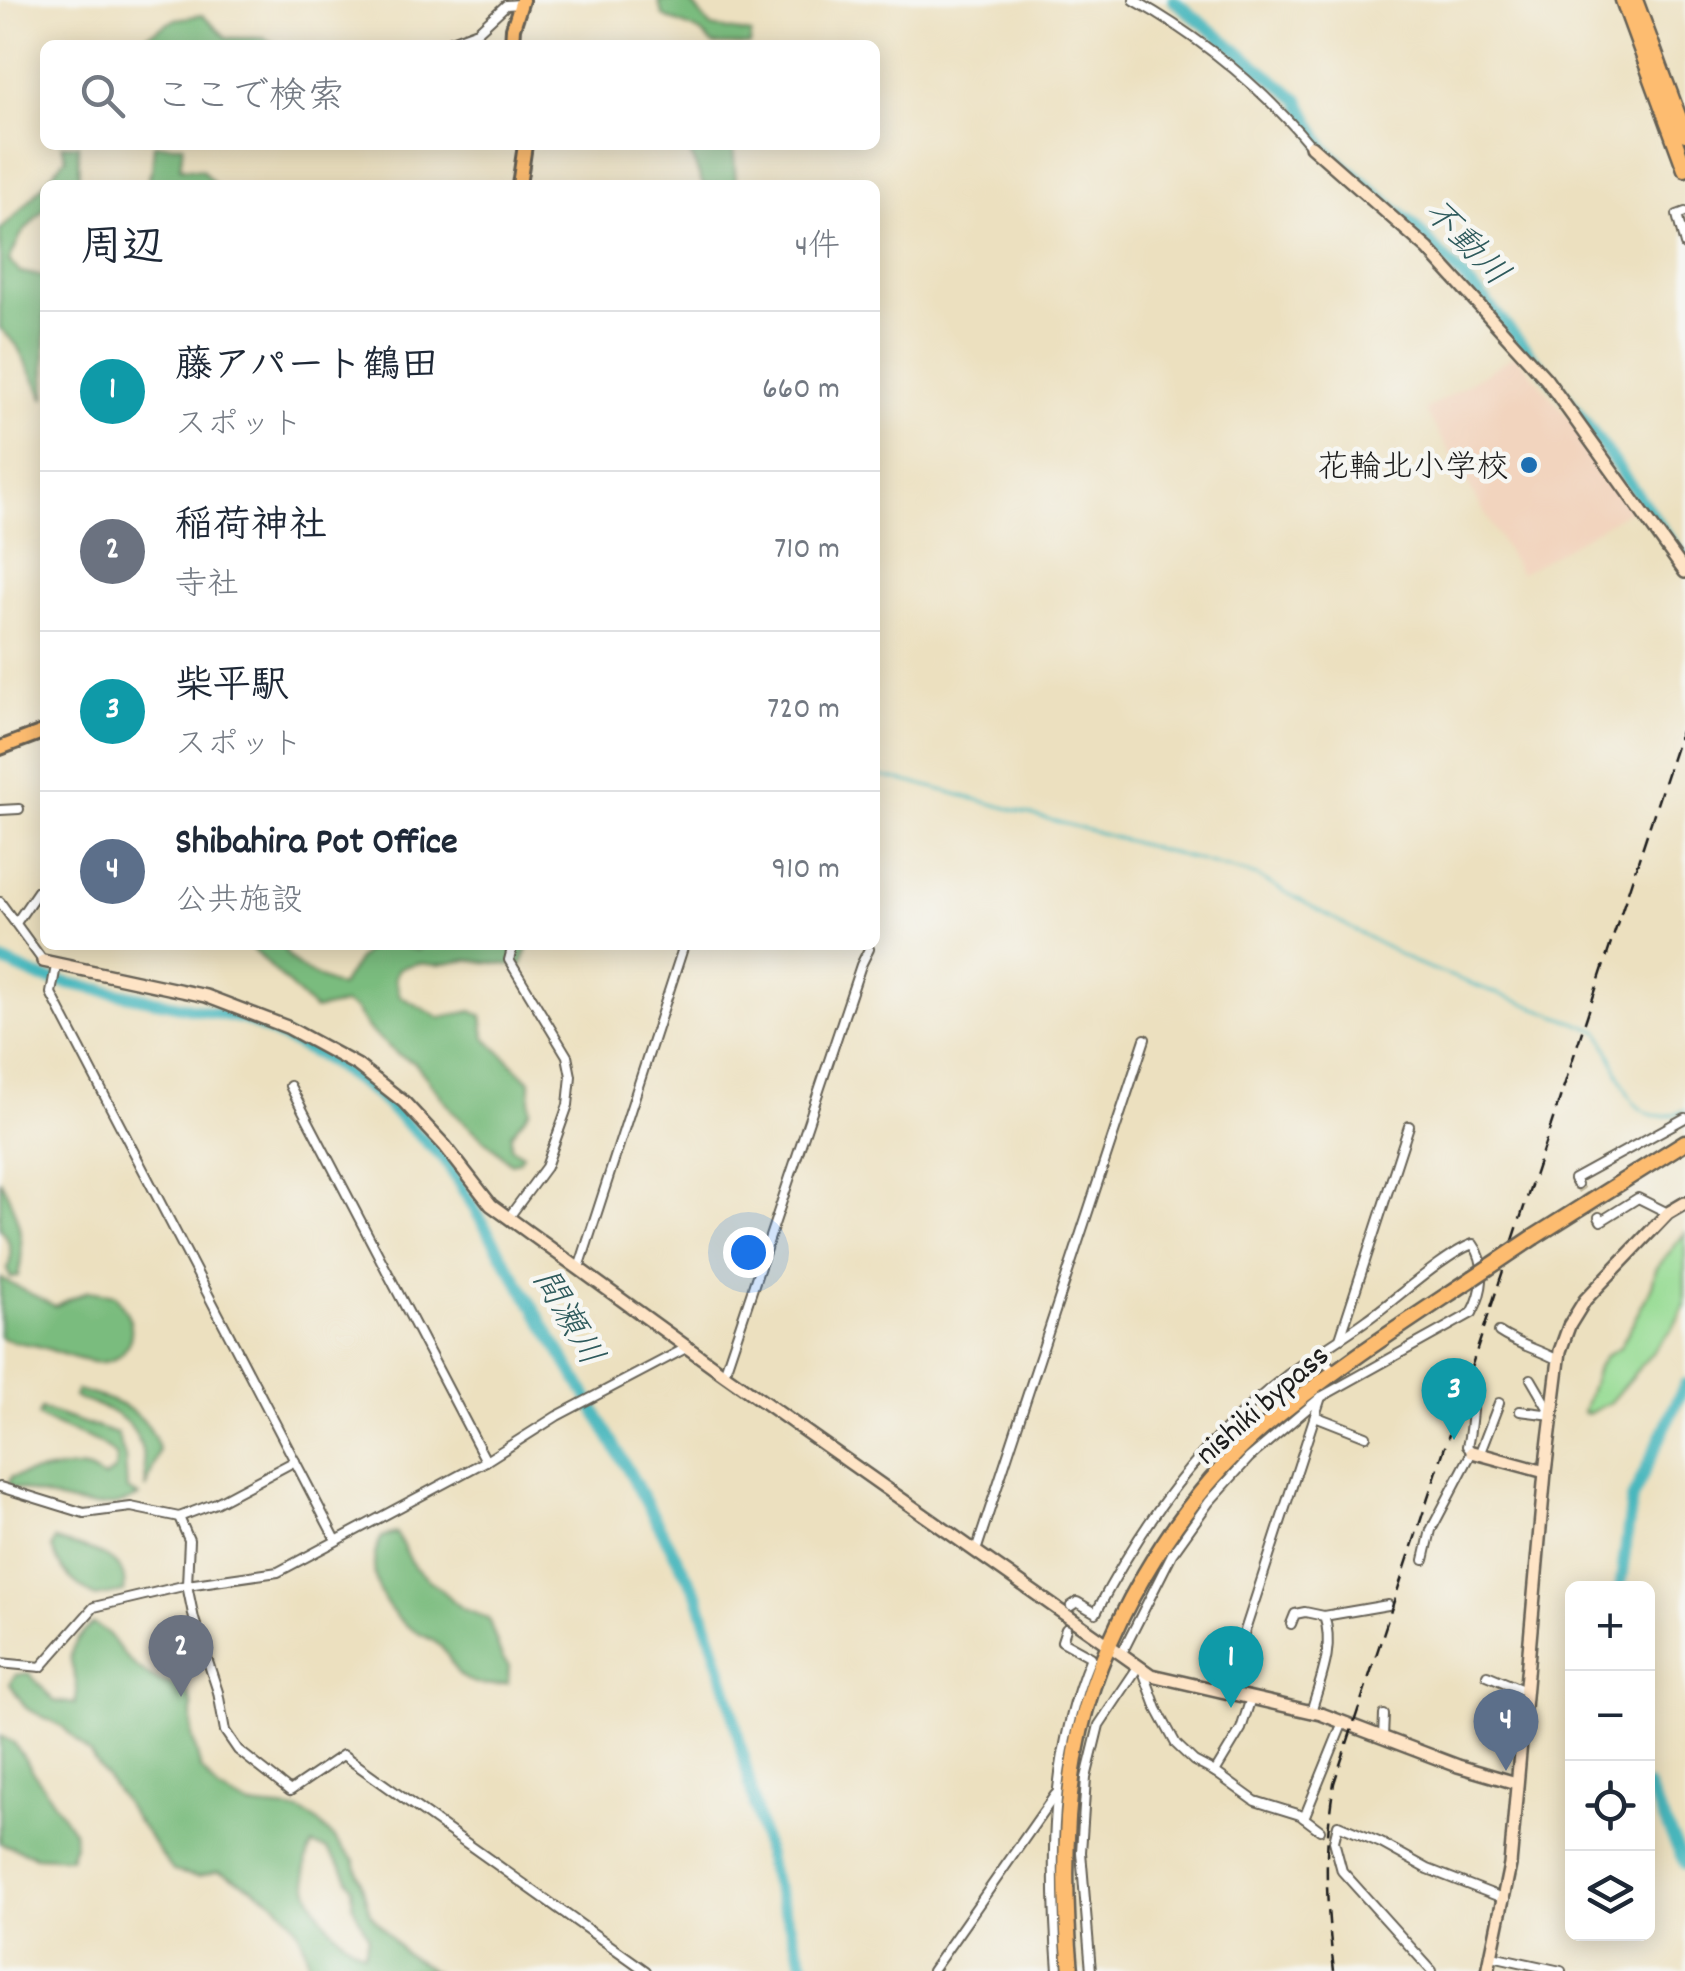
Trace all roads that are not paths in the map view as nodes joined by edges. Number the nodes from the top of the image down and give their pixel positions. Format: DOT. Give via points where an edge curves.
graph roads {
  1 [pos="1134,0"];
  2 [pos="1623,0"];
  3 [pos="1635,0"];
  4 [pos="521,2"];
  5 [pos="455,40"];
  6 [pos="513,40"];
  7 [pos="1685,134"];
  8 [pos="1311,146"];
  9 [pos="524,150"];
  10 [pos="1685,169"];
  11 [pos="520,180"];
  12 [pos="1685,212"];
  13 [pos="1685,245"];
  14 [pos="1685,572"];
  15 [pos="40,733"];
  16 [pos="0,748"];
  17 [pos="19,809"];
  18 [pos="0,810"];
  19 [pos="38,890"];
  20 [pos="0,902"];
  21 [pos="16,923"];
  22 [pos="512,950"];
  23 [pos="682,950"];
  24 [pos="870,950"];
  25 [pos="43,960"];
  26 [pos="56,968"];
  27 [pos="1144,1039"];
  28 [pos="290,1086"];
  29 [pos="1685,1118"];
  30 [pos="1409,1126"];
  31 [pos="1685,1142"];
  32 [pos="1577,1184"];
  33 [pos="1685,1203"];
  34 [pos="1668,1214"];
  35 [pos="508,1216"];
  36 [pos="1599,1217"];
  37 [pos="579,1268"];
  38 [pos="1499,1332"];
  39 [pos="1340,1338"];
  40 [pos="688,1347"];
  41 [pos="1318,1352"];
  42 [pos="1558,1360"];
  43 [pos="1334,1372"];
  44 [pos="724,1374"];
  45 [pos="1531,1379"];
  46 [pos="1478,1384"];
  47 [pos="1319,1391"];
  48 [pos="1499,1403"];
  49 [pos="1520,1411"];
  50 [pos="1552,1415"];
  51 [pos="1315,1416"];
  52 [pos="1366,1436"];
  53 [pos="1475,1454"];
  54 [pos="295,1461"];
  55 [pos="486,1461"];
  56 [pos="1545,1472"];
  57 [pos="0,1487"];
  58 [pos="179,1517"];
  59 [pos="336,1540"];
  60 [pos="976,1551"];
  61 [pos="1424,1560"];
  62 [pos="187,1585"];
  63 [pos="1388,1605"];
  64 [pos="1071,1606"];
  65 [pos="1324,1616"];
  66 [pos="1291,1624"];
  67 [pos="1066,1629"];
  68 [pos="1116,1651"];
  69 [pos="0,1663"];
  70 [pos="1140,1669"];
  71 [pos="1487,1674"];
  72 [pos="1525,1691"];
  73 [pos="1225,1692"];
  74 [pos="1251,1698"];
  75 [pos="1311,1712"];
  76 [pos="1384,1715"];
  77 [pos="1343,1722"];
  78 [pos="1384,1737"];
  79 [pos="1215,1772"];
  80 [pos="1516,1782"];
  81 [pos="1056,1793"];
  82 [pos="1304,1818"];
  83 [pos="1320,1830"];
  84 [pos="1504,1899"];
  85 [pos="1492,1956"];
  86 [pos="646,1971"];
  87 [pos="932,1971"];
  88 [pos="1058,1971"];
  89 [pos="1072,1971"];
  90 [pos="1091,1971"];
  91 [pos="1432,1971"];
  92 [pos="1488,1971"];
  93 [pos="1561,1971"];
  1 -- 8 [label="street" via="1210,47"];
  2 -- 10 [label="highway"];
  3 -- 7 [label="highway"];
  4 -- 5 [label="street"];
  4 -- 6 [label="main road"];
  8 -- 14 [label="street" via="1428,250 1535,367"];
  9 -- 11 [label="main road"];
  12 -- 13 [label="street" via="1677,214"];
  15 -- 16 [label="main road"];
  17 -- 18 [label="street"];
  19 -- 21 [label="street"];
  20 -- 21 [label="street"];
  21 -- 25 [label="street"];
  22 -- 35 [label="street" via="509,960 567,1056 571,1076 551,1156"];
  23 -- 37 [label="street"];
  24 -- 44 [label="street"];
  25 -- 26 [label="street"];
  26 -- 35 [label="street" via="206,996 288,1027 404,1102 492,1206"];
  26 -- 54 [label="street" via="50,993"];
  27 -- 60 [label="street"];
  28 -- 55 [label="street"];
  29 -- 32 [label="street"];
  30 -- 39 [label="street"];
  31 -- 43 [label="highway, nishiki bypass, bridge"];
  33 -- 34 [label="street"];
  34 -- 36 [label="street" via="1638,1198"];
  34 -- 42 [label="street" via="1577,1310"];
  35 -- 37 [label="street"];
  37 -- 40 [label="street"];
  38 -- 42 [label="street"];
  39 -- 41 [label="street"];
  39 -- 47 [label="street" via="1468,1245 1478,1249 1482,1294 1472,1313"];
  40 -- 44 [label="street"];
  40 -- 55 [label="street"];
  41 -- 43 [label="street"];
  41 -- 64 [label="street" via="1243,1411 1180,1478 1096,1613 1078,1602"];
  42 -- 50 [label="street"];
  43 -- 47 [label="highway, nishiki bypass"];
  44 -- 60 [label="street"];
  45 -- 50 [label="street"];
  46 -- 53 [label="street" via="1467,1446"];
  47 -- 51 [label="street"];
  47 -- 68 [label="highway, nishiki bypass" via="1242,1448 1180,1519 1143,1577"];
  48 -- 53 [label="street"];
  49 -- 50 [label="street"];
  50 -- 56 [label="street"];
  51 -- 52 [label="street"];
  51 -- 73 [label="street"];
  53 -- 56 [label="street"];
  53 -- 61 [label="street" via="1430,1530"];
  54 -- 58 [label="street"];
  54 -- 59 [label="street"];
  55 -- 59 [label="street"];
  56 -- 72 [label="street"];
  57 -- 58 [label="street" via="84,1513 131,1507"];
  58 -- 62 [label="street" via="188,1540"];
  59 -- 62 [label="street" via="278,1572"];
  60 -- 68 [label="street"];
  62 -- 69 [label="street" via="94,1607 41,1666"];
  62 -- 86 [label="street" via="226,1730 266,1775 290,1791 343,1755"];
  63 -- 65 [label="street"];
  65 -- 66 [label="street" via="1295,1614"];
  65 -- 75 [label="street" via="1328,1648"];
  67 -- 81 [label="street" via="1062,1641 1091,1657"];
  68 -- 70 [label="street"];
  68 -- 89 [label="highway, nishiki bypass" via="1087,1707 1071,1788 1065,1875"];
  70 -- 73 [label="street"];
  70 -- 79 [label="street" via="1176,1744"];
  70 -- 90 [label="street" via="1099,1725 1086,1778 1080,1852"];
  71 -- 72 [label="street"];
  72 -- 80 [label="street"];
  73 -- 74 [label="street"];
  74 -- 75 [label="street"];
  74 -- 79 [label="street" via="1242,1729"];
  75 -- 77 [label="street"];
  76 -- 78 [label="street"];
  77 -- 78 [label="street"];
  77 -- 82 [label="street"];
  78 -- 80 [label="street"];
  79 -- 82 [label="street" via="1256,1801"];
  80 -- 84 [label="street"];
  81 -- 87 [label="street"];
  81 -- 88 [label="street" via="1052,1912"];
  82 -- 83 [label="street"];
  84 -- 85 [label="street"];
  84 -- 91 [label="street" via="1338,1825 1334,1841 1342,1871"];
  85 -- 92 [label="street"];
  85 -- 93 [label="street"];
}
